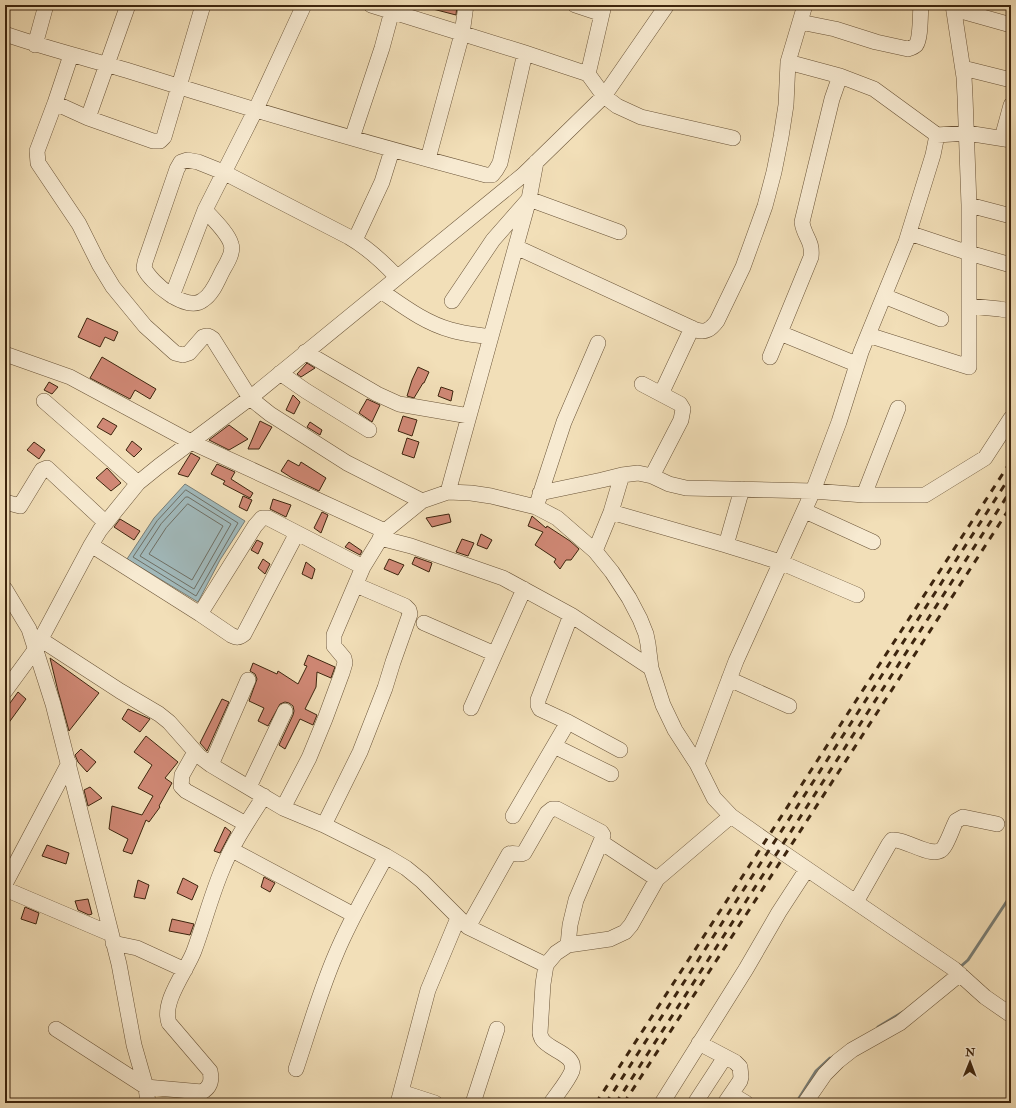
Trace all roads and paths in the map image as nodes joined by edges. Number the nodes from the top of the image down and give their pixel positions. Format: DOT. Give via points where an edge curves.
graph roads {
  1 [pos="46,5"];
  2 [pos="128,5"];
  3 [pos="202,5"];
  4 [pos="304,5"];
  5 [pos="371,5"];
  6 [pos="466,5"];
  7 [pos="575,5"];
  8 [pos="667,5"];
  9 [pos="805,5"];
  10 [pos="920,5"];
  11 [pos="954,7"];
  12 [pos="603,10"];
  13 [pos="392,11"];
  14 [pos="800,22"];
  15 [pos="1011,25"];
  16 [pos="5,34"];
  17 [pos="462,34"];
  18 [pos="35,45"];
  19 [pos="525,53"];
  20 [pos="71,55"];
  21 [pos="788,62"];
  22 [pos="106,64"];
  23 [pos="963,68"];
  24 [pos="588,74"];
  25 [pos="840,76"];
  26 [pos="1011,80"];
  27 [pos="179,87"];
  28 [pos="604,96"];
  29 [pos="55,103"];
  30 [pos="1011,105"];
  31 [pos="256,109"];
  32 [pos="88,118"];
  33 [pos="967,133"];
  34 [pos="937,135"];
  35 [pos="352,138"];
  36 [pos="733,138"];
  37 [pos="1007,139"];
  38 [pos="392,150"];
  39 [pos="428,159"];
  40 [pos="536,162"];
  41 [pos="223,172"];
  42 [pos="529,198"];
  43 [pos="968,205"];
  44 [pos="205,210"];
  45 [pos="1011,216"];
  46 [pos="619,232"];
  47 [pos="908,232"];
  48 [pos="355,240"];
  49 [pos="516,247"];
  50 [pos="969,253"];
  51 [pos="1011,265"];
  52 [pos="397,277"];
  53 [pos="381,291"];
  54 [pos="172,296"];
  55 [pos="884,296"];
  56 [pos="452,301"];
  57 [pos="969,306"];
  58 [pos="1011,311"];
  59 [pos="941,320"];
  60 [pos="692,328"];
  61 [pos="780,333"];
  62 [pos="868,335"];
  63 [pos="491,337"];
  64 [pos="598,343"];
  65 [pos="305,352"];
  66 [pos="5,354"];
  67 [pos="770,357"];
  68 [pos="856,364"];
  69 [pos="280,373"];
  70 [pos="642,384"];
  71 [pos="661,394"];
  72 [pos="250,398"];
  73 [pos="44,401"];
  74 [pos="898,408"];
  75 [pos="469,416"];
  76 [pos="1011,418"];
  77 [pos="369,430"];
  78 [pos="191,442"];
  79 [pos="622,475"];
  80 [pos="652,476"];
  81 [pos="138,483"];
  82 [pos="742,490"];
  83 [pos="813,491"];
  84 [pos="448,492"];
  85 [pos="540,493"];
  86 [pos="864,495"];
  87 [pos="422,501"];
  88 [pos="5,502"];
  89 [pos="536,507"];
  90 [pos="805,511"];
  91 [pos="611,512"];
  92 [pos="106,523"];
  93 [pos="297,533"];
  94 [pos="383,535"];
  95 [pos="873,542"];
  96 [pos="91,545"];
  97 [pos="726,545"];
  98 [pos="595,551"];
  99 [pos="780,562"];
  100 [pos="364,567"];
  101 [pos="356,585"];
  102 [pos="524,589"];
  103 [pos="5,590"];
  104 [pos="857,595"];
  105 [pos="200,614"];
  106 [pos="571,615"];
  107 [pos="424,623"];
  108 [pos="38,645"];
  109 [pos="495,654"];
  110 [pos="651,668"];
  111 [pos="729,679"];
  112 [pos="248,680"];
  113 [pos="5,691"];
  114 [pos="788,706"];
  115 [pos="471,708"];
  116 [pos="285,711"];
  117 [pos="568,722"];
  118 [pos="554,746"];
  119 [pos="620,750"];
  120 [pos="196,752"];
  121 [pos="68,763"];
  122 [pos="211,764"];
  123 [pos="697,764"];
  124 [pos="611,774"];
  125 [pos="249,787"];
  126 [pos="264,796"];
  127 [pos="283,808"];
  128 [pos="513,816"];
  129 [pos="730,816"];
  130 [pos="246,824"];
  131 [pos="997,824"];
  132 [pos="324,825"];
  133 [pos="601,842"];
  134 [pos="232,850"];
  135 [pos="386,856"];
  136 [pos="807,869"];
  137 [pos="657,879"];
  138 [pos="5,884"];
  139 [pos="5,889"];
  140 [pos="856,902"];
  141 [pos="354,916"];
  142 [pos="463,922"];
  143 [pos="112,938"];
  144 [pos="568,945"];
  145 [pos="546,965"];
  146 [pos="185,970"];
  147 [pos="957,971"];
  148 [pos="1011,1015"];
  149 [pos="56,1029"];
  150 [pos="497,1029"];
  151 [pos="699,1043"];
  152 [pos="724,1057"];
  153 [pos="296,1069"];
  154 [pos="146,1087"];
  155 [pos="400,1097"];
  156 [pos="728,1099"];
  157 [pos="148,1103"];
  158 [pos="435,1103"];
  159 [pos="472,1103"];
  160 [pos="551,1103"];
  161 [pos="662,1103"];
  162 [pos="695,1103"];
  163 [pos="746,1103"];
  164 [pos="805,1103"];
  1 -- 18 [label="street"];
  2 -- 22 [label="street"];
  3 -- 27 [label="street"];
  4 -- 31 [label="street"];
  5 -- 13 [label="street"];
  6 -- 17 [label="street"];
  7 -- 12 [label="street"];
  8 -- 28 [label="street"];
  9 -- 14 [label="street"];
  10 -- 14 [label="street" via="919,39 916,45 908,49"];
  11 -- 15 [label="street"];
  11 -- 23 [label="street"];
  12 -- 24 [label="street"];
  13 -- 17 [label="street"];
  13 -- 35 [label="street"];
  14 -- 21 [label="street"];
  16 -- 18 [label="street"];
  17 -- 19 [label="street"];
  17 -- 39 [label="street"];
  18 -- 20 [label="street"];
  19 -- 24 [label="street"];
  19 -- 39 [label="street" via="500,163 492,175"];
  20 -- 22 [label="street"];
  20 -- 29 [label="street"];
  21 -- 25 [label="street"];
  21 -- 60 [label="street" via="786,105 774,172 745,260 717,321 706,331"];
  22 -- 27 [label="street"];
  22 -- 32 [label="street"];
  23 -- 26 [label="street"];
  23 -- 33 [label="street"];
  24 -- 28 [label="street"];
  25 -- 34 [label="street" via="874,89"];
  25 -- 61 [label="street" via="802,222 811,243 811,257"];
  27 -- 31 [label="street"];
  27 -- 32 [label="street" via="164,137 160,141 146,139"];
  28 -- 36 [label="street" via="617,106 641,117"];
  28 -- 40 [label="street"];
  29 -- 32 [label="street"];
  29 -- 72 [label="street" via="37,150 38,163 79,224 112,287 145,326 175,353 189,353 203,337 213,339"];
  30 -- 37 [label="street"];
  31 -- 35 [label="street"];
  31 -- 41 [label="street"];
  33 -- 34 [label="street"];
  33 -- 37 [label="street"];
  33 -- 43 [label="street"];
  34 -- 47 [label="street"];
  35 -- 38 [label="street"];
  38 -- 39 [label="street"];
  38 -- 48 [label="street" via="382,182"];
  40 -- 42 [label="street"];
  40 -- 52 [label="street" via="463,225"];
  41 -- 44 [label="street"];
  41 -- 48 [label="street"];
  41 -- 54 [label="street" via="187,160 181,162 177,169 144,268 151,279"];
  42 -- 46 [label="street"];
  42 -- 49 [label="street"];
  42 -- 56 [label="street" via="497,234"];
  43 -- 45 [label="street"];
  43 -- 50 [label="street"];
  44 -- 54 [label="street"];
  44 -- 54 [label="street" via="232,245 228,260 210,294 203,301 190,303"];
  47 -- 50 [label="street"];
  47 -- 55 [label="street"];
  48 -- 52 [label="street" via="378,257"];
  49 -- 60 [label="street"];
  49 -- 63 [label="street"];
  50 -- 51 [label="street"];
  50 -- 57 [label="street"];
  52 -- 53 [label="street"];
  53 -- 63 [label="street" via="436,325"];
  53 -- 65 [label="street"];
  55 -- 59 [label="street"];
  55 -- 62 [label="street"];
  57 -- 58 [label="street"];
  57 -- 62 [label="street" via="969,367"];
  60 -- 71 [label="street"];
  61 -- 67 [label="street"];
  61 -- 68 [label="street"];
  62 -- 68 [label="street"];
  63 -- 75 [label="street"];
  64 -- 85 [label="street" via="561,429"];
  65 -- 69 [label="street"];
  65 -- 75 [label="street" via="399,404"];
  66 -- 78 [label="street" via="70,378"];
  68 -- 83 [label="street" via="839,422"];
  69 -- 72 [label="street"];
  69 -- 77 [label="street"];
  70 -- 71 [label="street"];
  71 -- 80 [label="street" via="680,404 683,413"];
  72 -- 78 [label="street"];
  72 -- 87 [label="street" via="270,414 347,463"];
  73 -- 81 [label="street"];
  74 -- 86 [label="street"];
  75 -- 84 [label="street"];
  76 -- 86 [label="street" via="985,458 925,495"];
  78 -- 81 [label="street"];
  78 -- 94 [label="street"];
  79 -- 80 [label="street" via="638,473"];
  79 -- 85 [label="street"];
  79 -- 91 [label="street"];
  80 -- 82 [label="street" via="686,488"];
  81 -- 92 [label="street"];
  82 -- 83 [label="street"];
  82 -- 97 [label="street"];
  83 -- 86 [label="street"];
  83 -- 90 [label="street"];
  84 -- 87 [label="street"];
  84 -- 89 [label="street" via="491,496"];
  85 -- 89 [label="street"];
  87 -- 94 [label="street"];
  88 -- 92 [label="street" via="20,506 42,470 47,468"];
  89 -- 98 [label="street" via="557,518"];
  90 -- 95 [label="street"];
  90 -- 99 [label="street"];
  91 -- 97 [label="street"];
  91 -- 98 [label="street"];
  92 -- 96 [label="street"];
  93 -- 100 [label="street"];
  93 -- 105 [label="street" via="268,518 258,521"];
  93 -- 105 [label="street" via="244,634 236,637"];
  94 -- 100 [label="street"];
  94 -- 102 [label="street" via="488,572"];
  96 -- 105 [label="street"];
  96 -- 108 [label="street"];
  97 -- 99 [label="street"];
  98 -- 110 [label="street" via="612,572 640,618 648,644"];
  99 -- 104 [label="street"];
  99 -- 111 [label="street"];
  100 -- 101 [label="street"];
  101 -- 127 [label="street" via="334,635 334,646 343,655 345,663 326,719"];
  101 -- 132 [label="street" via="405,606 410,614 360,752"];
  102 -- 106 [label="street"];
  102 -- 109 [label="street"];
  103 -- 108 [label="street"];
  106 -- 110 [label="street"];
  106 -- 117 [label="street" via="538,700 540,709"];
  107 -- 109 [label="street"];
  108 -- 113 [label="street"];
  108 -- 120 [label="street" via="159,714"];
  108 -- 121 [label="street"];
  109 -- 115 [label="street"];
  110 -- 123 [label="street" via="674,730"];
  111 -- 114 [label="street"];
  111 -- 123 [label="street"];
  112 -- 122 [label="street"];
  116 -- 125 [label="street"];
  117 -- 118 [label="street"];
  117 -- 119 [label="street"];
  118 -- 124 [label="street"];
  118 -- 128 [label="street"];
  120 -- 122 [label="street"];
  120 -- 130 [label="street" via="182,775 181,786"];
  121 -- 138 [label="street"];
  121 -- 143 [label="street"];
  122 -- 125 [label="street"];
  123 -- 129 [label="street" via="714,798"];
  125 -- 126 [label="street"];
  126 -- 127 [label="street"];
  126 -- 130 [label="street"];
  127 -- 132 [label="street"];
  129 -- 136 [label="street"];
  129 -- 137 [label="street"];
  130 -- 134 [label="street"];
  131 -- 140 [label="street" via="959,818 944,848 937,852 901,840 892,840"];
  132 -- 135 [label="street"];
  133 -- 137 [label="street"];
  133 -- 142 [label="street" via="601,832 557,809 552,809 524,853 511,853 507,856"];
  133 -- 144 [label="street" via="574,906"];
  134 -- 141 [label="street"];
  134 -- 146 [label="street" via="222,868"];
  135 -- 141 [label="street"];
  135 -- 142 [label="street" via="422,881"];
  136 -- 140 [label="street"];
  136 -- 151 [label="street"];
  137 -- 144 [label="street" via="625,932 610,939"];
  139 -- 143 [label="street"];
  140 -- 147 [label="street"];
  141 -- 153 [label="street" via="324,983"];
  142 -- 145 [label="street"];
  142 -- 155 [label="street" via="428,990"];
  143 -- 146 [label="street"];
  143 -- 154 [label="street" via="134,1045"];
  144 -- 145 [label="street" via="556,953"];
  145 -- 160 [label="street" via="540,1033 542,1039 566,1056 573,1067"];
  146 -- 154 [label="street" via="172,996 166,1017 210,1071 211,1084 202,1092"];
  147 -- 148 [label="street"];
  147 -- 164 [label="street" via="900,1023 852,1050 838,1061 825,1074"];
  149 -- 154 [label="street"];
  150 -- 159 [label="street"];
  151 -- 152 [label="street"];
  151 -- 161 [label="street"];
  152 -- 156 [label="street" via="735,1062 742,1071 740,1081"];
  152 -- 162 [label="street"];
  154 -- 157 [label="street"];
  155 -- 158 [label="street"];
  156 -- 163 [label="street"];
}
